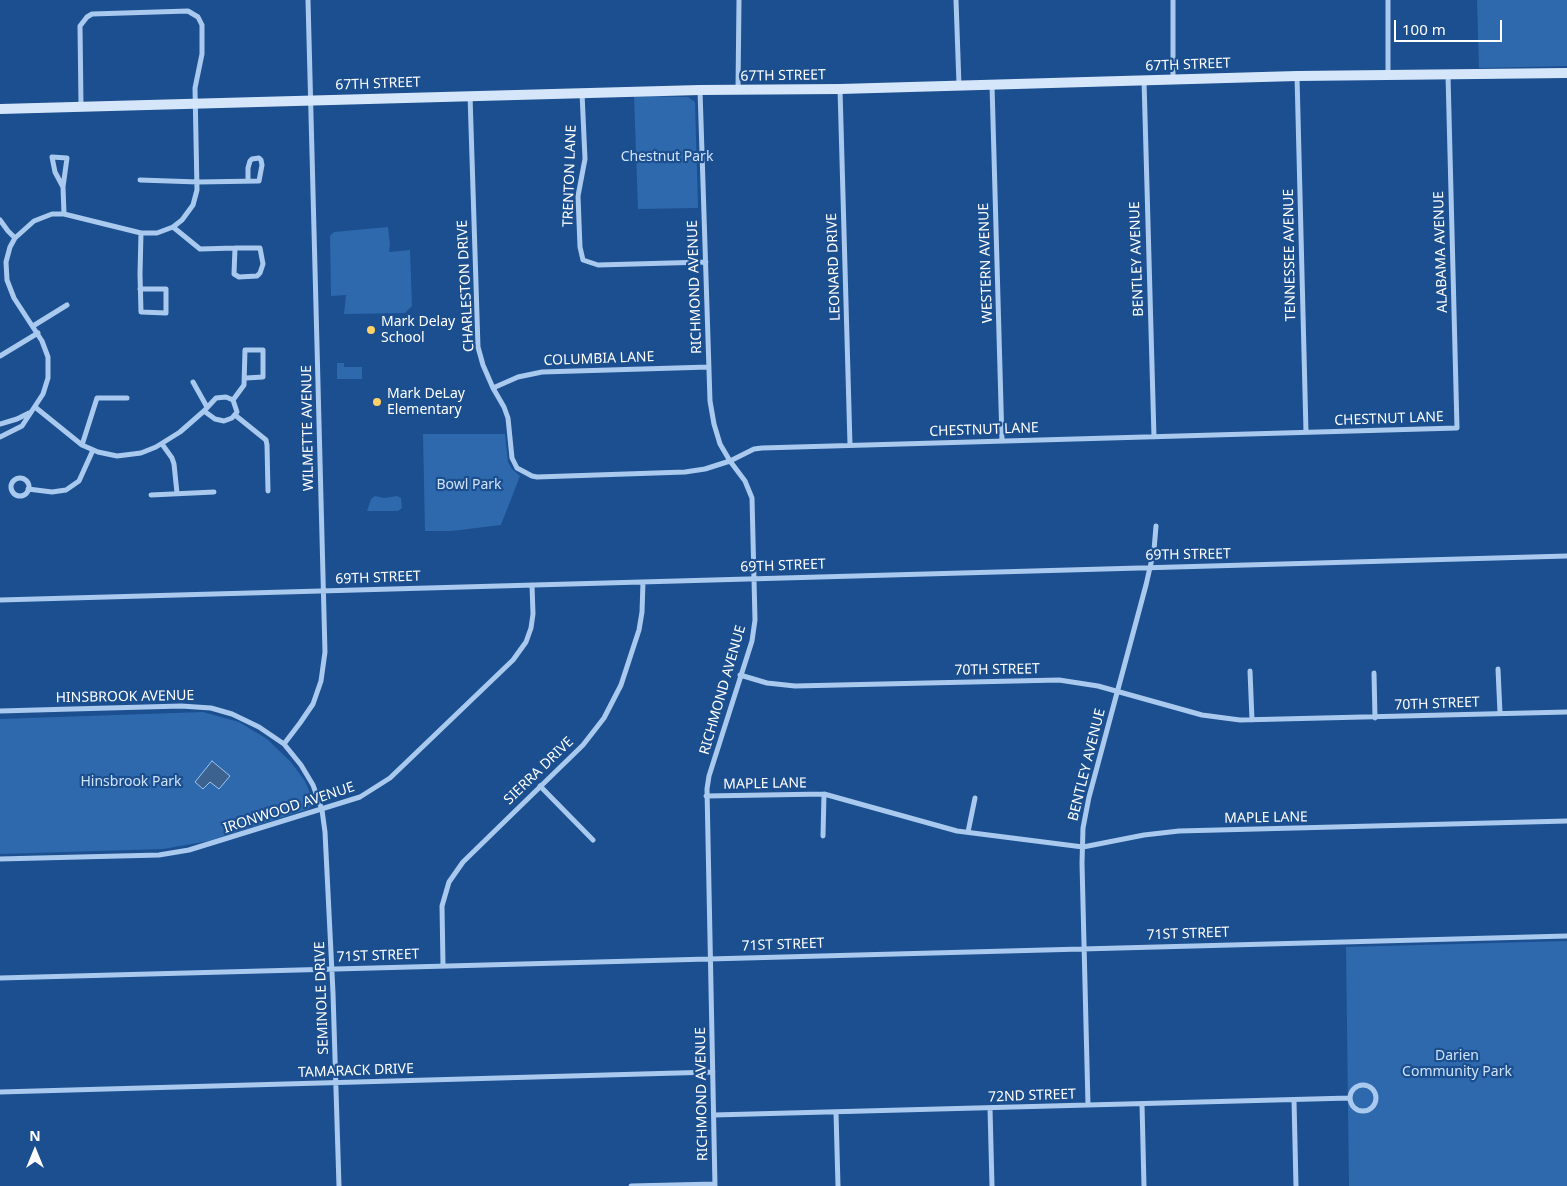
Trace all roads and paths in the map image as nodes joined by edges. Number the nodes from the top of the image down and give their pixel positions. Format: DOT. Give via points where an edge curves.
graph roads {
  1 [pos="308,0"];
  2 [pos="739,0"];
  3 [pos="956,0"];
  4 [pos="1172,0"];
  5 [pos="1388,0"];
  6 [pos="1567,73"];
  7 [pos="1388,75"];
  8 [pos="1448,75"];
  9 [pos="1297,76"];
  10 [pos="1174,79"];
  11 [pos="1144,80"];
  12 [pos="992,84"];
  13 [pos="959,85"];
  14 [pos="840,89"];
  15 [pos="700,90"];
  16 [pos="738,90"];
  17 [pos="582,93"];
  18 [pos="470,95"];
  19 [pos="310,100"];
  20 [pos="195,103"];
  21 [pos="81,106"];
  22 [pos="0,109"];
  23 [pos="140,180"];
  24 [pos="248,181"];
  25 [pos="198,182"];
  26 [pos="64,186"];
  27 [pos="64,214"];
  28 [pos="0,220"];
  29 [pos="173,227"];
  30 [pos="141,233"];
  31 [pos="15,238"];
  32 [pos="234,248"];
  33 [pos="706,262"];
  34 [pos="3,271"];
  35 [pos="140,289"];
  36 [pos="67,305"];
  37 [pos="33,326"];
  38 [pos="38,333"];
  39 [pos="0,356"];
  40 [pos="709,368"];
  41 [pos="246,378"];
  42 [pos="193,382"];
  43 [pos="493,388"];
  44 [pos="126,398"];
  45 [pos="233,400"];
  46 [pos="35,407"];
  47 [pos="206,409"];
  48 [pos="29,413"];
  49 [pos="235,415"];
  50 [pos="0,424"];
  51 [pos="1457,428"];
  52 [pos="1306,432"];
  53 [pos="1154,436"];
  54 [pos="0,437"];
  55 [pos="1002,441"];
  56 [pos="162,444"];
  57 [pos="82,445"];
  58 [pos="850,445"];
  59 [pos="93,450"];
  60 [pos="730,461"];
  61 [pos="517,468"];
  62 [pos="28,489"];
  63 [pos="268,491"];
  64 [pos="214,492"];
  65 [pos="177,493"];
  66 [pos="151,495"];
  67 [pos="1156,526"];
  68 [pos="1567,556"];
  69 [pos="1150,568"];
  70 [pos="754,578"];
  71 [pos="643,582"];
  72 [pos="532,585"];
  73 [pos="324,591"];
  74 [pos="0,600"];
  75 [pos="1498,669"];
  76 [pos="1250,671"];
  77 [pos="1374,673"];
  78 [pos="740,675"];
  79 [pos="1117,692"];
  80 [pos="0,711"];
  81 [pos="1567,712"];
  82 [pos="1500,713"];
  83 [pos="1375,718"];
  84 [pos="1252,720"];
  85 [pos="284,744"];
  86 [pos="540,786"];
  87 [pos="824,794"];
  88 [pos="706,796"];
  89 [pos="975,798"];
  90 [pos="322,810"];
  91 [pos="1567,821"];
  92 [pos="968,832"];
  93 [pos="823,836"];
  94 [pos="593,840"];
  95 [pos="1083,847"];
  96 [pos="0,859"];
  97 [pos="1567,936"];
  98 [pos="1084,948"];
  99 [pos="711,958"];
  100 [pos="443,965"];
  101 [pos="332,968"];
  102 [pos="0,978"];
  103 [pos="713,1072"];
  104 [pos="336,1083"];
  105 [pos="0,1092"];
  106 [pos="1350,1098"];
  107 [pos="1294,1100"];
  108 [pos="1142,1104"];
  109 [pos="1088,1105"];
  110 [pos="990,1108"];
  111 [pos="836,1112"];
  112 [pos="714,1115"];
  113 [pos="715,1185"];
  114 [pos="339,1186"];
  115 [pos="631,1186"];
  116 [pos="838,1186"];
  117 [pos="992,1186"];
  118 [pos="1144,1186"];
  119 [pos="1296,1186"];
  1 -- 19 [label="street, WILMETTE AVENUE"];
  2 -- 16 [label="street"];
  3 -- 13 [label="street"];
  4 -- 10 [label="street"];
  5 -- 7 [label="street"];
  6 -- 8 [label="street, 67TH STREET"];
  7 -- 8 [label="street, 67TH STREET"];
  7 -- 9 [label="street, 67TH STREET"];
  8 -- 51 [label="street, ALABAMA AVENUE"];
  9 -- 10 [label="street, 67TH STREET"];
  9 -- 52 [label="street, TENNESSEE AVENUE"];
  10 -- 11 [label="street, 67TH STREET"];
  11 -- 12 [label="street, 67TH STREET"];
  11 -- 53 [label="street, BENTLEY AVENUE"];
  12 -- 13 [label="street, 67TH STREET"];
  12 -- 55 [label="street, WESTERN AVENUE"];
  13 -- 14 [label="street, 67TH STREET"];
  14 -- 16 [label="street, 67TH STREET"];
  14 -- 58 [label="street, LEONARD DRIVE"];
  15 -- 16 [label="street, 67TH STREET"];
  15 -- 17 [label="street, 67TH STREET"];
  15 -- 33 [label="street, RICHMOND AVENUE"];
  17 -- 18 [label="street, 67TH STREET"];
  17 -- 33 [label="street, TRENTON LANE" via="585,159 578,196 583,260 598,265"];
  18 -- 19 [label="street, 67TH STREET"];
  18 -- 43 [label="street, CHARLESTON DRIVE" via="477,337 480,356"];
  19 -- 20 [label="street, 67TH STREET"];
  19 -- 73 [label="street, WILMETTE AVENUE"];
  20 -- 21 [label="street, 67TH STREET"];
  20 -- 21 [label="street" via="202,61 202,25 198,17 188,11 92,14 83,19 80,26"];
  20 -- 25 [label="street"];
  21 -- 22 [label="street, 67TH STREET"];
  23 -- 25 [label="street"];
  24 -- 24 [label="street" via="261,178 262,162 259,158 250,161"];
  24 -- 25 [label="street"];
  25 -- 29 [label="street" via="193,205"];
  26 -- 26 [label="street" via="67,158 52,157 55,172"];
  26 -- 27 [label="street"];
  27 -- 30 [label="street"];
  27 -- 31 [label="street" via="52,214 34,221"];
  28 -- 31 [label="street"];
  29 -- 30 [label="street" via="157,233"];
  29 -- 32 [label="street" via="200,249"];
  30 -- 35 [label="street"];
  31 -- 34 [label="street"];
  32 -- 32 [label="street" via="234,274 257,276 262,264 260,248"];
  33 -- 40 [label="street, RICHMOND AVENUE"];
  34 -- 37 [label="street" via="9,289"];
  35 -- 35 [label="street" via="141,312 166,312 166,288"];
  36 -- 37 [label="street"];
  37 -- 38 [label="street"];
  38 -- 39 [label="street"];
  38 -- 46 [label="street" via="45,347 48,368 45,390"];
  40 -- 43 [label="street, COLUMBIA LANE" via="542,372 518,377"];
  40 -- 60 [label="street, RICHMOND AVENUE" via="714,424"];
  41 -- 41 [label="street" via="245,350 263,350 263,377"];
  41 -- 45 [label="street"];
  42 -- 47 [label="street"];
  43 -- 61 [label="street, CHARLESTON DRIVE" via="508,418 511,454"];
  44 -- 57 [label="street" via="97,398"];
  45 -- 47 [label="street" via="216,398"];
  45 -- 49 [label="street"];
  46 -- 48 [label="street"];
  46 -- 57 [label="street"];
  47 -- 49 [label="street" via="219,420 228,420"];
  47 -- 56 [label="street"];
  48 -- 50 [label="street"];
  48 -- 54 [label="street" via="22,426"];
  49 -- 63 [label="street" via="266,440"];
  51 -- 52 [label="street, CHESTNUT LANE"];
  52 -- 53 [label="street, CHESTNUT LANE"];
  53 -- 55 [label="street, CHESTNUT LANE"];
  55 -- 58 [label="street, CHESTNUT LANE"];
  56 -- 59 [label="street" via="126,455"];
  56 -- 65 [label="street" via="174,464"];
  57 -- 59 [label="street"];
  58 -- 60 [label="street, CHESTNUT LANE" via="758,448"];
  59 -- 62 [label="street" via="79,481 66,490"];
  60 -- 61 [label="street, CHESTNUT LANE" via="676,473 537,477"];
  60 -- 70 [label="street, RICHMOND AVENUE" via="745,481 752,498"];
  64 -- 65 [label="street"];
  65 -- 66 [label="street"];
  67 -- 69 [label="street, BENTLEY AVENUE"];
  68 -- 69 [label="street, 69TH STREET"];
  69 -- 70 [label="street, 69TH STREET"];
  69 -- 79 [label="street, BENTLEY AVENUE"];
  70 -- 71 [label="street, 69TH STREET"];
  70 -- 78 [label="street, RICHMOND AVENUE" via="753,635"];
  71 -- 72 [label="street, 69TH STREET"];
  71 -- 86 [label="street, SIERRA DRIVE" via="639,630 616,698 593,734"];
  72 -- 73 [label="street, 69TH STREET"];
  72 -- 90 [label="street, IRONWOOD AVENUE" via="531,628 526,642 513,660 390,778 360,797"];
  73 -- 74 [label="street, 69TH STREET"];
  73 -- 85 [label="street, WILMETTE AVENUE" via="326,652 321,681 306,716"];
  75 -- 82 [label="street, 70TH STREET"];
  76 -- 84 [label="street"];
  77 -- 83 [label="street, 70TH STREET"];
  78 -- 79 [label="street, 70TH STREET" via="786,686 1046,680 1088,684"];
  78 -- 88 [label="street, RICHMOND AVENUE" via="709,776"];
  79 -- 84 [label="street, 70TH STREET" via="1215,718"];
  79 -- 95 [label="street, BENTLEY AVENUE" via="1089,797"];
  80 -- 85 [label="street, HINSBROOK AVENUE" via="200,707 242,718"];
  81 -- 82 [label="street, 70TH STREET"];
  82 -- 83 [label="street, 70TH STREET"];
  83 -- 84 [label="street, 70TH STREET"];
  85 -- 90 [label="street, HINSBROOK AVENUE" via="314,785"];
  86 -- 94 [label="street"];
  86 -- 100 [label="street, SIERRA DRIVE" via="462,862 449,882 443,900"];
  87 -- 88 [label="street, MAPLE LANE"];
  87 -- 92 [label="street, MAPLE LANE"];
  87 -- 93 [label="street, MAPLE LANE"];
  88 -- 99 [label="street, RICHMOND AVENUE"];
  89 -- 92 [label="street"];
  90 -- 96 [label="street, IRONWOOD AVENUE" via="208,846 172,853"];
  90 -- 101 [label="street, SEMINOLE DRIVE"];
  91 -- 95 [label="street, MAPLE LANE" via="1179,831"];
  92 -- 95 [label="street, MAPLE LANE"];
  95 -- 98 [label="street, BENTLEY AVENUE"];
  97 -- 98 [label="street, 71ST STREET"];
  98 -- 99 [label="street, 71ST STREET"];
  98 -- 109 [label="street, BENTLEY AVENUE"];
  99 -- 100 [label="street, 71ST STREET"];
  99 -- 103 [label="street, RICHMOND AVENUE"];
  100 -- 101 [label="street, 71ST STREET"];
  101 -- 102 [label="street, 71ST STREET"];
  101 -- 104 [label="street, SEMINOLE DRIVE"];
  103 -- 104 [label="street, TAMARACK DRIVE"];
  103 -- 112 [label="street, RICHMOND AVENUE"];
  104 -- 105 [label="street, TAMARACK DRIVE"];
  104 -- 114 [label="street, SEMINOLE DRIVE"];
  106 -- 106 [label="street" via="1353,1090 1363,1085 1371,1087 1377,1098 1374,1106 1366,1111 1357,1109"];
  106 -- 107 [label="street, 72ND STREET"];
  107 -- 108 [label="street, 72ND STREET"];
  107 -- 119 [label="street"];
  108 -- 109 [label="street, 72ND STREET"];
  108 -- 118 [label="street"];
  109 -- 110 [label="street, 72ND STREET"];
  110 -- 111 [label="street, 72ND STREET"];
  110 -- 117 [label="street"];
  111 -- 112 [label="street, 72ND STREET"];
  111 -- 116 [label="street"];
  112 -- 113 [label="street, RICHMOND AVENUE"];
  113 -- 115 [label="street"];
}
